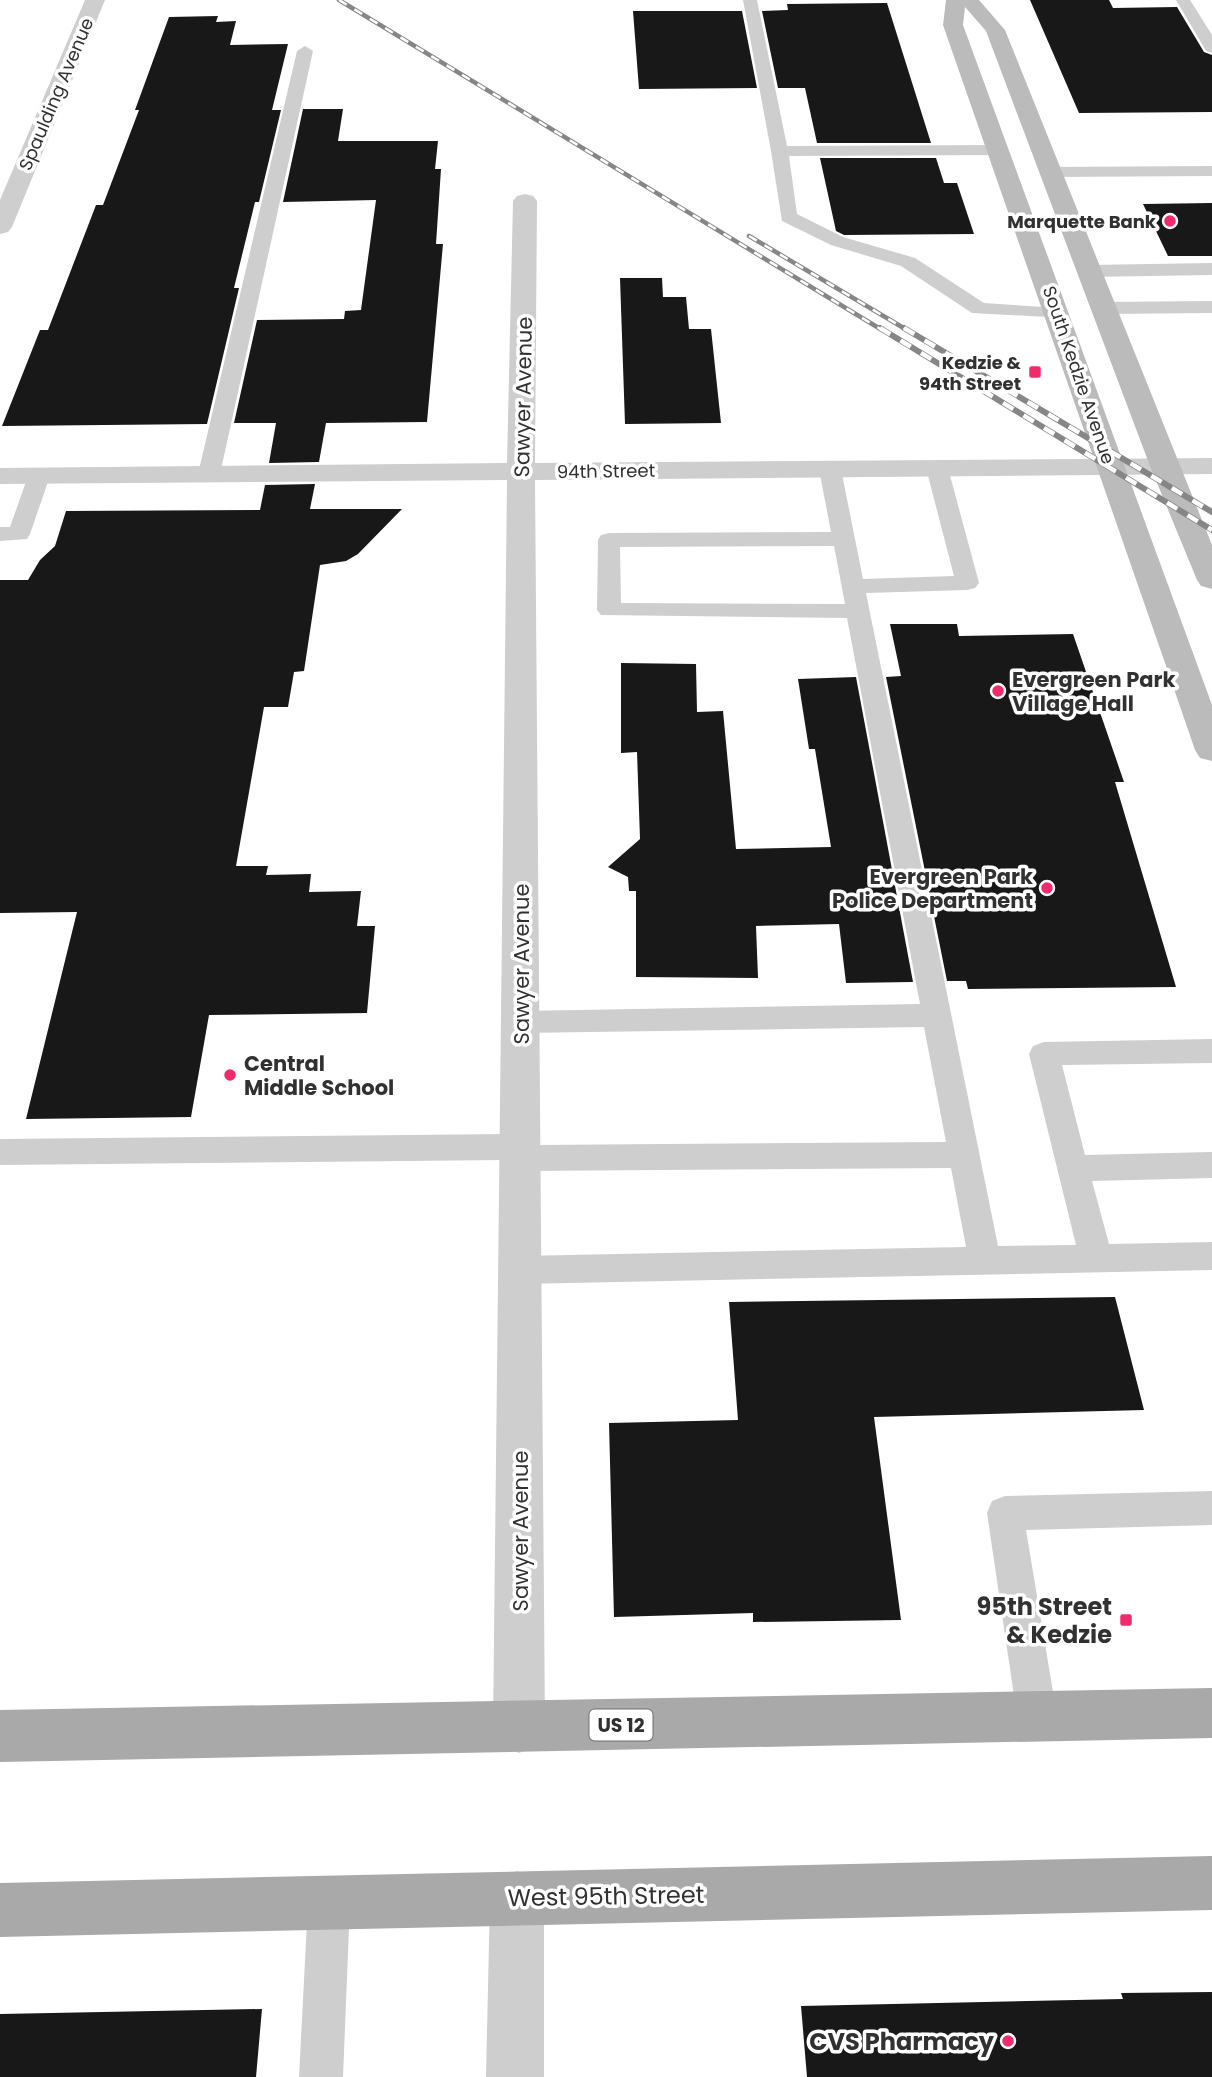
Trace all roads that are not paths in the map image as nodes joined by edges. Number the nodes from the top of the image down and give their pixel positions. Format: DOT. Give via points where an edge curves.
graph roads {
  1 [pos="95,0"];
  2 [pos="750,0"];
  3 [pos="956,0"];
  4 [pos="969,0"];
  5 [pos="1183,0"];
  6 [pos="1212,48"];
  7 [pos="305,51"];
  8 [pos="999,150"];
  9 [pos="780,151"];
  10 [pos="1212,171"];
  11 [pos="1051,172"];
  12 [pos="525,201"];
  13 [pos="0,227"];
  14 [pos="1212,269"];
  15 [pos="1089,271"];
  16 [pos="1212,307"];
  17 [pos="1103,308"];
  18 [pos="1059,314"];
  19 [pos="1212,466"];
  20 [pos="1110,467"];
  21 [pos="1164,467"];
  22 [pos="937,468"];
  23 [pos="830,469"];
  24 [pos="522,472"];
  25 [pos="209,474"];
  26 [pos="0,476"];
  27 [pos="39,476"];
  28 [pos="0,534"];
  29 [pos="843,539"];
  30 [pos="1212,580"];
  31 [pos="855,598"];
  32 [pos="1212,750"];
  33 [pos="937,1015"];
  34 [pos="521,1022"];
  35 [pos="1212,1051"];
  36 [pos="0,1152"];
  37 [pos="520,1153"];
  38 [pos="964,1155"];
  39 [pos="1212,1165"];
  40 [pos="1073,1168"];
  41 [pos="1212,1256"];
  42 [pos="1097,1258"];
  43 [pos="985,1261"];
  44 [pos="520,1270"];
  45 [pos="1212,1508"];
  46 [pos="1212,1713"];
  47 [pos="1037,1716"];
  48 [pos="519,1727"];
  49 [pos="0,1737"];
  50 [pos="1212,1883"];
  51 [pos="517,1898"];
  52 [pos="329,1903"];
  53 [pos="0,1910"];
  54 [pos="321,2077"];
  55 [pos="515,2077"];
  1 -- 13 [label="street, Spaulding Avenue"];
  2 -- 9 [label="lane"];
  3 -- 8 [label="main road, South Kedzie Avenue" via="953,25"];
  4 -- 11 [label="main road" via="995,30"];
  5 -- 6 [label="lane"];
  7 -- 25 [label="lane"];
  8 -- 9 [label="lane"];
  8 -- 18 [label="main road, South Kedzie Avenue"];
  9 -- 18 [label="lane" via="788,217 836,241 908,262 979,309"];
  10 -- 11 [label="lane"];
  11 -- 15 [label="main road"];
  12 -- 24 [label="street, Sawyer Avenue"];
  14 -- 15 [label="lane"];
  15 -- 17 [label="main road"];
  16 -- 17 [label="lane"];
  17 -- 21 [label="main road"];
  18 -- 20 [label="main road, South Kedzie Avenue"];
  19 -- 21 [label="street, 94th Street"];
  20 -- 21 [label="street, 94th Street"];
  20 -- 22 [label="street, 94th Street"];
  20 -- 32 [label="main road, South Kedzie Avenue"];
  21 -- 30 [label="main road"];
  22 -- 23 [label="street, 94th Street"];
  22 -- 31 [label="lane" via="967,583"];
  23 -- 24 [label="street, 94th Street"];
  23 -- 29 [label="lane"];
  24 -- 25 [label="street, 94th Street"];
  24 -- 34 [label="street, Sawyer Avenue"];
  25 -- 27 [label="street, 94th Street"];
  26 -- 27 [label="street, 94th Street"];
  27 -- 28 [label="lane" via="19,534"];
  29 -- 31 [label="lane"];
  29 -- 31 [label="lane" via="609,540 609,610"];
  31 -- 33 [label="lane"];
  33 -- 34 [label="lane"];
  33 -- 38 [label="lane"];
  34 -- 37 [label="street, Sawyer Avenue"];
  35 -- 40 [label="lane" via="1044,1054"];
  36 -- 37 [label="lane"];
  37 -- 38 [label="lane"];
  37 -- 44 [label="street, Sawyer Avenue"];
  38 -- 43 [label="lane"];
  39 -- 40 [label="lane"];
  40 -- 42 [label="lane"];
  41 -- 42 [label="lane"];
  42 -- 43 [label="lane"];
  43 -- 44 [label="lane"];
  44 -- 48 [label="street, Sawyer Avenue"];
  45 -- 47 [label="lane" via="1005,1513"];
  46 -- 47 [label="main road, US 12"];
  47 -- 48 [label="main road, US 12"];
  48 -- 49 [label="main road, US 12"];
  50 -- 51 [label="main road, West 95th Street"];
  51 -- 52 [label="main road, West 95th Street"];
  51 -- 55 [label="street"];
  52 -- 53 [label="main road, West 95th Street"];
  52 -- 54 [label="lane"];
}
